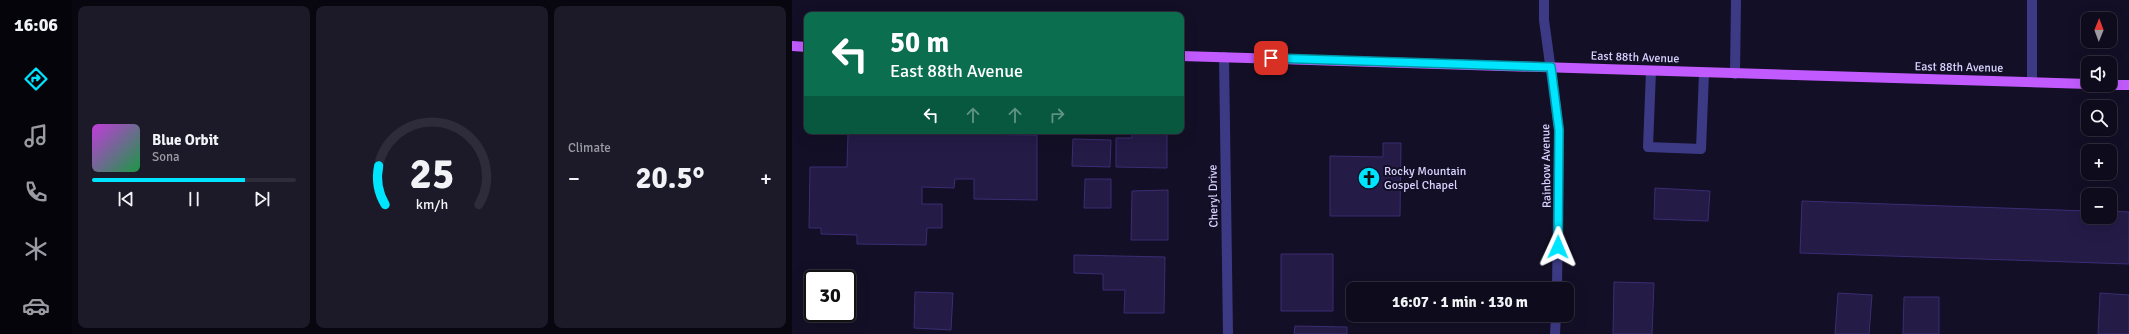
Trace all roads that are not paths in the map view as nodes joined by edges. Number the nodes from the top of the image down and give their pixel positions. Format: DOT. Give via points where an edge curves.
graph roads {
  1 [pos="1544,0"];
  2 [pos="1736,0"];
  3 [pos="2032,0"];
  4 [pos="792,46"];
  5 [pos="804,46"];
  6 [pos="1184,56"];
  7 [pos="1224,57"];
  8 [pos="1551,67"];
  9 [pos="1651,71"];
  10 [pos="1704,73"];
  11 [pos="1735,74"];
  12 [pos="2032,82"];
  13 [pos="2081,84"];
  14 [pos="2117,85"];
  15 [pos="2129,86"];
  16 [pos="1557,282"];
  17 [pos="1556,322"];
  18 [pos="1228,334"];
  19 [pos="1555,334"];
  1 -- 8 [label="street, Rainbow Avenue" via="1544,20"];
  2 -- 11 [label="street"];
  3 -- 12 [label="street"];
  4 -- 5 [label="main road"];
  6 -- 7 [label="main road, East 88th Avenue"];
  7 -- 8 [label="main road, East 88th Avenue"];
  7 -- 18 [label="street, Cheryl Drive"];
  8 -- 9 [label="main road, East 88th Avenue"];
  8 -- 16 [label="street, Rainbow Avenue" via="1559,130"];
  9 -- 10 [label="main road, East 88th Avenue"];
  9 -- 10 [label="street" via="1648,147 1701,150"];
  10 -- 11 [label="main road, East 88th Avenue"];
  11 -- 12 [label="main road, East 88th Avenue"];
  12 -- 13 [label="main road, East 88th Avenue"];
  14 -- 15 [label="main road"];
  17 -- 19 [label="street"];
}
